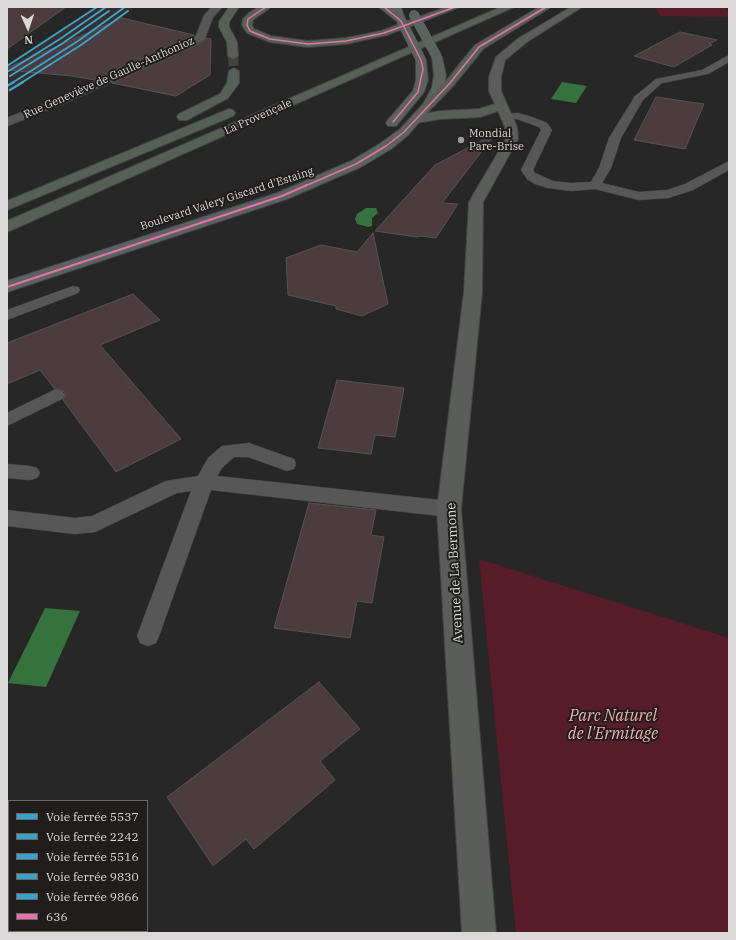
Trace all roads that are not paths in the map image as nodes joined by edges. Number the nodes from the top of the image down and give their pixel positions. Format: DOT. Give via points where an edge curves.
graph roads {
  1 [pos="217,7"];
  2 [pos="243,7"];
  3 [pos="266,7"];
  4 [pos="384,7"];
  5 [pos="395,7"];
  6 [pos="509,7"];
  7 [pos="546,7"];
  8 [pos="577,7"];
  9 [pos="233,10"];
  10 [pos="459,10"];
  11 [pos="411,11"];
  12 [pos="401,21"];
  13 [pos="399,40"];
  14 [pos="233,56"];
  15 [pos="729,58"];
  16 [pos="234,70"];
  17 [pos="495,77"];
  18 [pos="483,90"];
  19 [pos="429,104"];
  20 [pos="478,104"];
  21 [pos="242,108"];
  22 [pos="458,114"];
  23 [pos="506,116"];
  24 [pos="416,119"];
  25 [pos="7,122"];
  26 [pos="729,165"];
  27 [pos="595,185"];
  28 [pos="7,201"];
  29 [pos="7,206"];
  30 [pos="174,217"];
  31 [pos="7,227"];
  32 [pos="7,287"];
  33 [pos="73,290"];
  34 [pos="7,315"];
  35 [pos="56,395"];
  36 [pos="7,420"];
  37 [pos="287,464"];
  38 [pos="7,471"];
  39 [pos="30,473"];
  40 [pos="204,482"];
  41 [pos="449,509"];
  42 [pos="7,518"];
  43 [pos="148,636"];
  44 [pos="479,933"];
  1 -- 25 [label="street, Rue Geneviève de Gaulle-Anthonioz" via="209,16 200,38 63,100"];
  2 -- 9 [label="highway"];
  3 -- 10 [label="highway" via="248,19 250,31 270,39 308,44 346,41 384,33"];
  4 -- 12 [label="highway"];
  5 -- 12 [label="main road"];
  6 -- 31 [label="highway, La Provençale"];
  7 -- 19 [label="highway" via="479,47"];
  8 -- 17 [label="street" via="506,52 500,59"];
  9 -- 14 [label="highway" via="224,22 232,42"];
  10 -- 13 [label="highway"];
  11 -- 19 [label="main road, Boulevard Valery Giscard d'Estaing, bridge" via="437,57 440,76 438,87"];
  12 -- 30 [label="main road, Boulevard Valery Giscard d'Estaing, bridge" via="421,60 422,80 418,92 398,118 369,143 311,172"];
  15 -- 27 [label="lane" via="705,72 659,81 639,98 615,138 605,168"];
  16 -- 28 [label="highway" via="234,83 230,90 209,105"];
  17 -- 18 [label="street" via="485,84"];
  17 -- 23 [label="street" via="495,91"];
  19 -- 20 [label="street" via="459,107"];
  19 -- 24 [label="main road, Boulevard Valery Giscard d'Estaing"];
  21 -- 29 [label="highway, La Provençale"];
  22 -- 23 [label="street"];
  22 -- 23 [label="street"];
  22 -- 24 [label="street"];
  23 -- 27 [label="lane" via="531,120 543,125 547,130 527,170 531,176 552,185"];
  23 -- 41 [label="street, Avenue de La Bermone" via="512,139 509,148 476,202 473,292"];
  24 -- 32 [label="main road, Boulevard Valery Giscard d'Estaing" via="386,146 322,180 282,196"];
  26 -- 27 [label="lane" via="689,187 668,194 639,196"];
  33 -- 34 [label="lane"];
  35 -- 36 [label="lane"];
  37 -- 40 [label="lane" via="249,450 228,451 215,462"];
  38 -- 39 [label="lane"];
  40 -- 41 [label="lane"];
  40 -- 42 [label="lane" via="172,486 95,524 75,526"];
  40 -- 43 [label="lane"];
  41 -- 44 [label="street, Avenue de La Bermone"];
}
